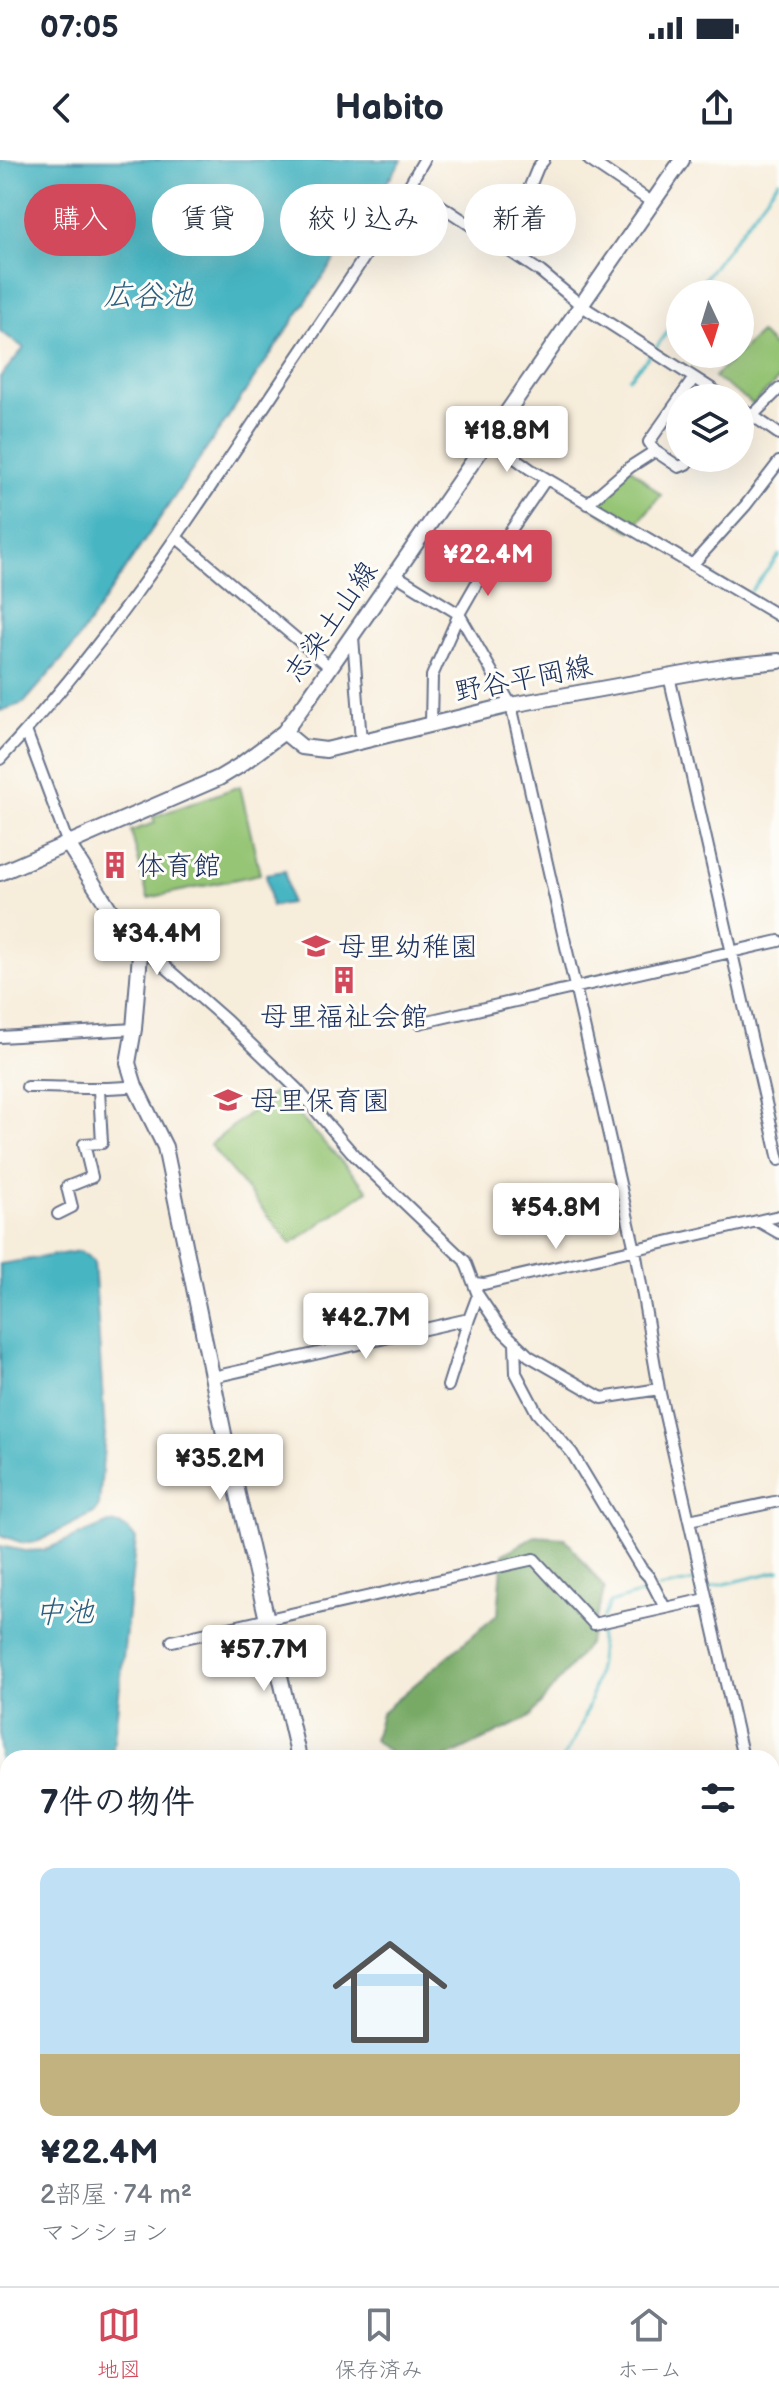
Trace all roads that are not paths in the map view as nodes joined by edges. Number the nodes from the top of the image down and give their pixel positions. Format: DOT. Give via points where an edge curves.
graph roads {
  1 [pos="424,160"];
  2 [pos="544,160"];
  3 [pos="589,160"];
  4 [pos="682,160"];
  5 [pos="411,184"];
  6 [pos="531,184"];
  7 [pos="653,203"];
  8 [pos="366,256"];
  9 [pos="517,256"];
  10 [pos="582,306"];
  11 [pos="694,378"];
  12 [pos="704,384"];
  13 [pos="779,389"];
  14 [pos="754,414"];
  15 [pos="754,416"];
  16 [pos="779,434"];
  17 [pos="489,439"];
  18 [pos="655,451"];
  19 [pos="666,458"];
  20 [pos="779,462"];
  21 [pos="546,479"];
  22 [pos="587,504"];
  23 [pos="177,538"];
  24 [pos="693,564"];
  25 [pos="394,574"];
  26 [pos="459,614"];
  27 [pos="779,616"];
  28 [pos="353,637"];
  29 [pos="779,661"];
  30 [pos="331,668"];
  31 [pos="669,676"];
  32 [pos="511,705"];
  33 [pos="431,723"];
  34 [pos="26,731"];
  35 [pos="284,732"];
  36 [pos="361,741"];
  37 [pos="0,759"];
  38 [pos="68,844"];
  39 [pos="0,873"];
  40 [pos="130,935"];
  41 [pos="779,941"];
  42 [pos="732,952"];
  43 [pos="576,987"];
  44 [pos="419,1023"];
  45 [pos="134,1029"];
  46 [pos="0,1037"];
  47 [pos="135,1086"];
  48 [pos="27,1087"];
  49 [pos="99,1090"];
  50 [pos="779,1160"];
  51 [pos="58,1214"];
  52 [pos="779,1216"];
  53 [pos="758,1221"];
  54 [pos="779,1233"];
  55 [pos="635,1250"];
  56 [pos="474,1283"];
  57 [pos="478,1295"];
  58 [pos="469,1319"];
  59 [pos="515,1342"];
  60 [pos="213,1377"];
  61 [pos="448,1386"];
  62 [pos="659,1389"];
  63 [pos="779,1501"];
  64 [pos="689,1520"];
  65 [pos="706,1599"];
  66 [pos="665,1608"];
  67 [pos="266,1619"];
  68 [pos="172,1641"];
  69 [pos="297,1750"];
  70 [pos="741,1750"];
  1 -- 5 [label="street"];
  2 -- 6 [label="street"];
  3 -- 7 [label="street"];
  4 -- 7 [label="main road, 志染土山線"];
  7 -- 10 [label="main road, 志染土山線"];
  8 -- 23 [label="street"];
  9 -- 10 [label="street"];
  10 -- 11 [label="street"];
  10 -- 17 [label="main road, 志染土山線"];
  11 -- 12 [label="street"];
  11 -- 18 [label="street" via="649,442"];
  13 -- 14 [label="street"];
  15 -- 16 [label="street"];
  17 -- 21 [label="street"];
  17 -- 25 [label="main road, 志染土山線"];
  18 -- 19 [label="street"];
  18 -- 22 [label="street"];
  20 -- 24 [label="street"];
  21 -- 22 [label="street"];
  21 -- 26 [label="street"];
  22 -- 24 [label="street"];
  23 -- 30 [label="street"];
  23 -- 34 [label="street" via="115,625"];
  24 -- 27 [label="street"];
  25 -- 26 [label="street"];
  25 -- 28 [label="main road, 志染土山線"];
  26 -- 32 [label="street"];
  26 -- 33 [label="street" via="432,676"];
  28 -- 30 [label="main road, 志染土山線"];
  28 -- 36 [label="street"];
  29 -- 31 [label="main road, 野谷平岡線"];
  30 -- 35 [label="main road, 志染土山線"];
  31 -- 32 [label="main road, 野谷平岡線"];
  31 -- 42 [label="street"];
  32 -- 33 [label="main road, 野谷平岡線"];
  32 -- 43 [label="street"];
  33 -- 36 [label="main road, 野谷平岡線"];
  34 -- 37 [label="street"];
  34 -- 38 [label="street"];
  35 -- 36 [label="main road, 野谷平岡線" via="302,747 314,749"];
  35 -- 38 [label="main road, 志染土山線" via="219,778"];
  38 -- 39 [label="main road, 志染土山線"];
  38 -- 40 [label="main road"];
  40 -- 45 [label="main road" via="140,954"];
  40 -- 56 [label="street" via="297,1089 355,1156 465,1261"];
  41 -- 42 [label="street"];
  42 -- 43 [label="street"];
  42 -- 50 [label="street"];
  43 -- 44 [label="street"];
  43 -- 55 [label="street"];
  45 -- 46 [label="street"];
  45 -- 47 [label="main road" via="128,1063"];
  47 -- 49 [label="street"];
  47 -- 60 [label="main road" via="165,1147"];
  48 -- 49 [label="street"];
  49 -- 51 [label="street" via="102,1143 84,1144 92,1177 67,1187 72,1207"];
  52 -- 53 [label="street"];
  53 -- 54 [label="street"];
  53 -- 55 [label="street"];
  55 -- 56 [label="street"];
  55 -- 62 [label="street"];
  56 -- 57 [label="street"];
  57 -- 58 [label="street"];
  57 -- 59 [label="street"];
  58 -- 60 [label="street"];
  58 -- 61 [label="street"];
  59 -- 62 [label="street" via="529,1356 602,1398"];
  59 -- 66 [label="street" via="516,1373 537,1413 572,1453"];
  60 -- 67 [label="main road"];
  62 -- 64 [label="street"];
  63 -- 64 [label="street"];
  64 -- 65 [label="street"];
  65 -- 66 [label="street"];
  65 -- 70 [label="street"];
  66 -- 67 [label="street" via="594,1624 534,1559"];
  67 -- 68 [label="street"];
  67 -- 69 [label="main road"];
}
